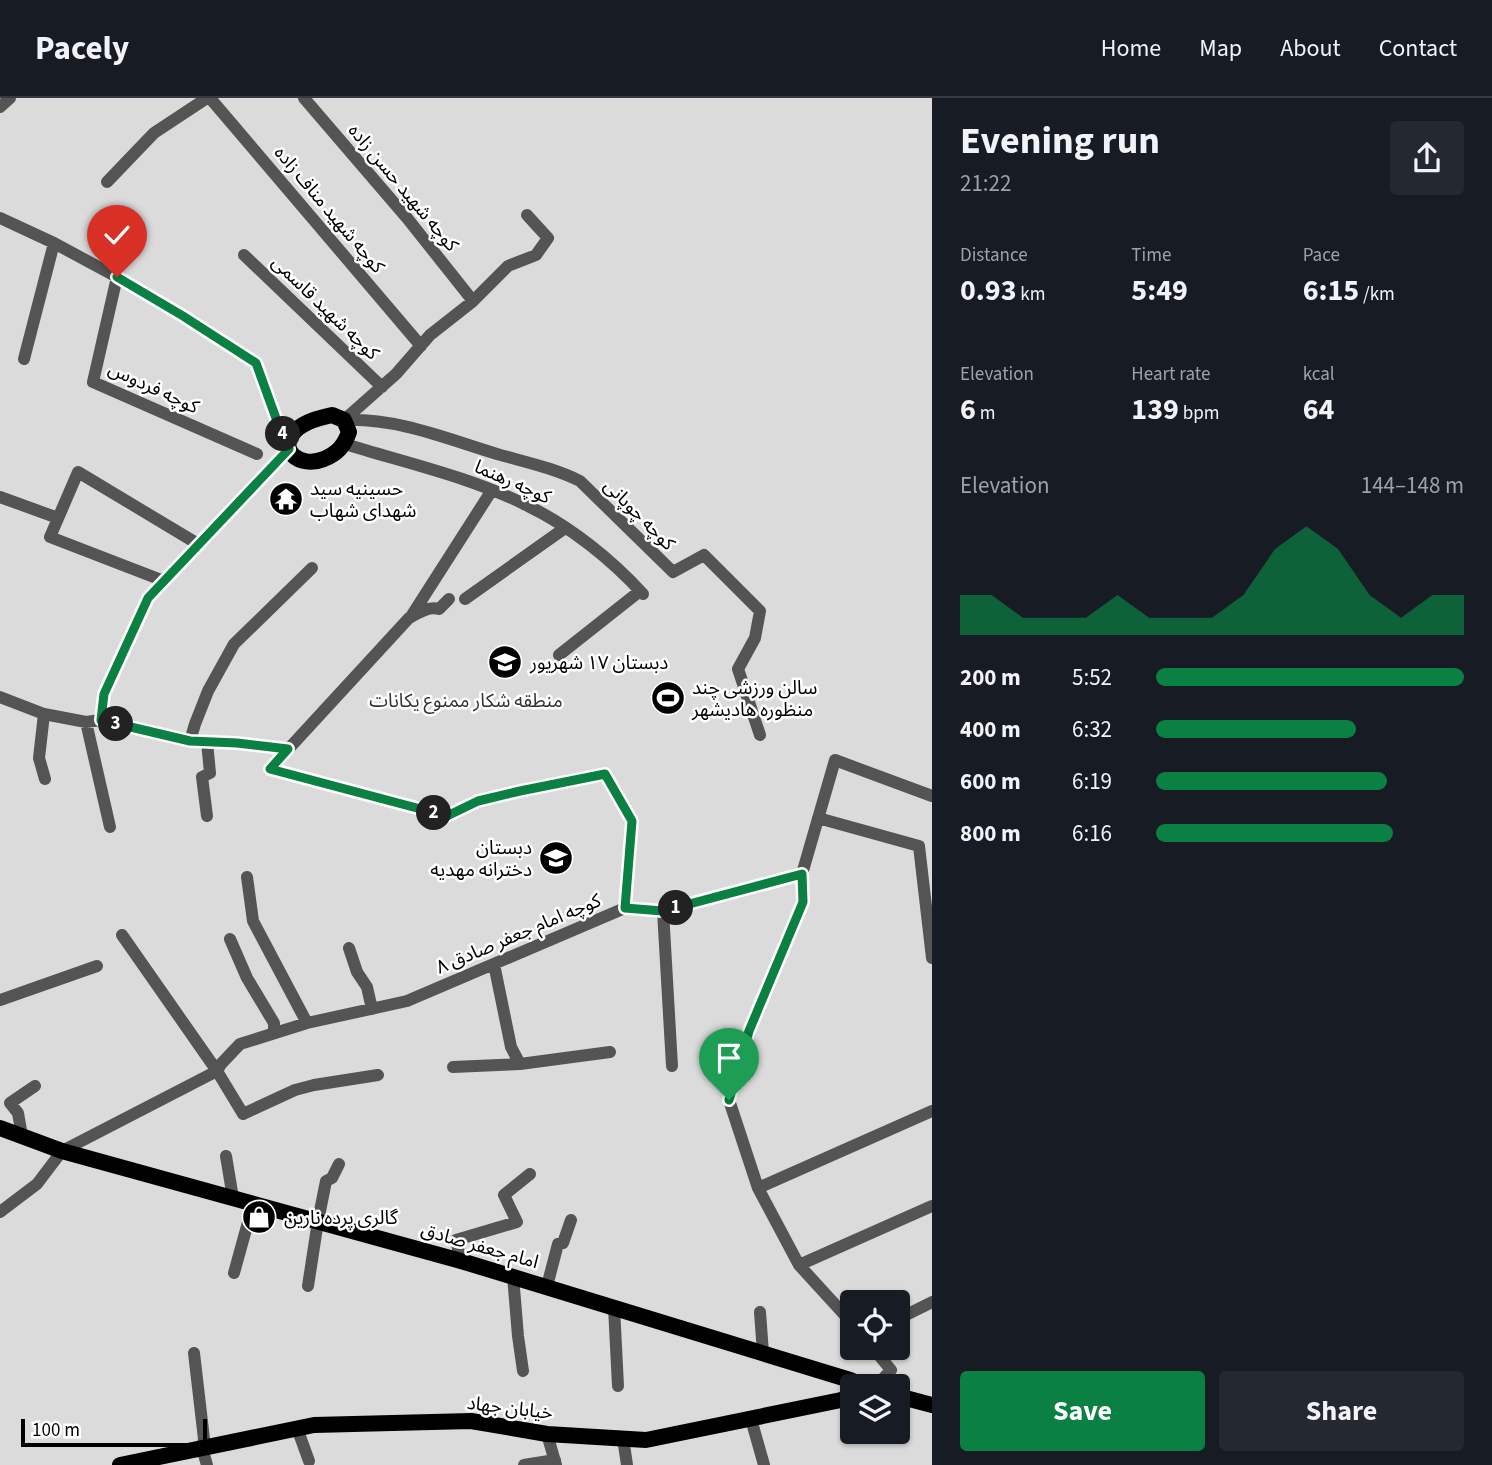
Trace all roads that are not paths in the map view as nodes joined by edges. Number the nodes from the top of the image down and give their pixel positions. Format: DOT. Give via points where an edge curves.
graph roads {
  1 [pos="10,98"];
  2 [pos="209,98"];
  3 [pos="304,98"];
  4 [pos="0,107"];
  5 [pos="107,182"];
  6 [pos="527,215"];
  7 [pos="0,218"];
  8 [pos="54,243"];
  9 [pos="244,255"];
  10 [pos="117,277"];
  11 [pos="473,301"];
  12 [pos="421,346"];
  13 [pos="24,359"];
  14 [pos="382,387"];
  15 [pos="344,420"];
  16 [pos="345,444"];
  17 [pos="289,449"];
  18 [pos="257,454"];
  19 [pos="492,490"];
  20 [pos="0,497"];
  21 [pos="58,518"];
  22 [pos="565,528"];
  23 [pos="198,544"];
  24 [pos="312,568"];
  25 [pos="164,581"];
  26 [pos="465,598"];
  27 [pos="449,599"];
  28 [pos="410,618"];
  29 [pos="559,655"];
  30 [pos="0,696"];
  31 [pos="44,714"];
  32 [pos="101,720"];
  33 [pos="86,722"];
  34 [pos="760,735"];
  35 [pos="190,741"];
  36 [pos="207,742"];
  37 [pos="288,749"];
  38 [pos="45,779"];
  39 [pos="932,796"];
  40 [pos="207,816"];
  41 [pos="818,818"];
  42 [pos="110,827"];
  43 [pos="802,874"];
  44 [pos="247,877"];
  45 [pos="625,908"];
  46 [pos="663,911"];
  47 [pos="122,935"];
  48 [pos="230,939"];
  49 [pos="349,948"];
  50 [pos="932,958"];
  51 [pos="494,964"];
  52 [pos="97,966"];
  53 [pos="0,1000"];
  54 [pos="372,1009"];
  55 [pos="307,1023"];
  56 [pos="274,1033"];
  57 [pos="610,1052"];
  58 [pos="520,1064"];
  59 [pos="672,1066"];
  60 [pos="453,1067"];
  61 [pos="217,1070"];
  62 [pos="378,1075"];
  63 [pos="35,1086"];
  64 [pos="932,1111"];
  65 [pos="0,1128"];
  66 [pos="22,1136"];
  67 [pos="62,1151"];
  68 [pos="226,1156"];
  69 [pos="339,1164"];
  70 [pos="530,1174"];
  71 [pos="758,1188"];
  72 [pos="233,1198"];
  73 [pos="253,1204"];
  74 [pos="932,1206"];
  75 [pos="0,1212"];
  76 [pos="571,1220"];
  77 [pos="318,1221"];
  78 [pos="461,1261"];
  79 [pos="799,1265"];
  80 [pos="234,1273"];
  81 [pos="513,1276"];
  82 [pos="308,1286"];
  83 [pos="547,1286"];
  84 [pos="932,1303"];
  85 [pos="614,1307"];
  86 [pos="840,1310"];
  87 [pos="760,1312"];
  88 [pos="910,1313"];
  89 [pos="194,1353"];
  90 [pos="763,1353"];
  91 [pos="883,1360"];
  92 [pos="523,1371"];
  93 [pos="887,1374"];
  94 [pos="840,1378"];
  95 [pos="618,1386"];
  96 [pos="910,1399"];
  97 [pos="840,1400"];
  98 [pos="932,1405"];
  99 [pos="751,1419"];
  100 [pos="296,1428"];
  101 [pos="547,1434"];
  102 [pos="624,1438"];
  103 [pos="202,1448"];
  104 [pos="309,1461"];
  105 [pos="555,1463"];
  106 [pos="120,1465"];
  107 [pos="207,1465"];
  108 [pos="524,1465"];
  109 [pos="627,1465"];
  110 [pos="764,1465"];
  1 -- 4 [label="street"];
  2 -- 5 [label="street" via="154,133"];
  2 -- 12 [label="street, کوچه شهید مناف زاده"];
  3 -- 11 [label="street, کوچه شهید حسن زاده"];
  6 -- 11 [label="street" via="548,238 536,255 508,266"];
  7 -- 8 [label="street"];
  8 -- 10 [label="street"];
  8 -- 13 [label="street"];
  9 -- 14 [label="street, کوچه شهید قاسمی"];
  10 -- 17 [label="street" via="256,363"];
  10 -- 18 [label="street, کوچه فردوس" via="93,382"];
  11 -- 12 [label="street"];
  12 -- 14 [label="street"];
  14 -- 15 [label="street"];
  15 -- 16 [label="main road" via="349,432"];
  15 -- 17 [label="main road" via="332,415 308,422 290,438"];
  15 -- 34 [label="street, کوچه چوپانی" via="367,419 426,431 564,473 580,481 673,572 704,555 760,611 754,638 738,669"];
  16 -- 17 [label="main road" via="318,462 304,463"];
  16 -- 19 [label="street, کوچه رهنما"];
  17 -- 23 [label="street"];
  19 -- 22 [label="street, کوچه رهنما"];
  19 -- 28 [label="street"];
  20 -- 21 [label="street"];
  21 -- 23 [label="street" via="78,472"];
  21 -- 25 [label="street" via="50,537"];
  22 -- 26 [label="street"];
  22 -- 29 [label="street, کوچه رهنما" via="642,593"];
  23 -- 25 [label="street"];
  24 -- 35 [label="street" via="234,644 208,691"];
  25 -- 32 [label="street" via="148,598 112,676"];
  27 -- 28 [label="street" via="439,609"];
  28 -- 37 [label="street"];
  30 -- 31 [label="street"];
  31 -- 33 [label="street"];
  31 -- 38 [label="street" via="39,758"];
  32 -- 33 [label="street"];
  32 -- 35 [label="street"];
  33 -- 42 [label="street"];
  35 -- 36 [label="street"];
  36 -- 37 [label="street"];
  36 -- 40 [label="street" via="210,773 202,777"];
  37 -- 45 [label="street" via="270,769 447,816 478,801 605,774 632,821"];
  39 -- 41 [label="street" via="835,760"];
  41 -- 43 [label="street"];
  41 -- 50 [label="street" via="919,846"];
  43 -- 46 [label="street, کوچه امام جعفر صادق ۸"];
  43 -- 71 [label="street" via="803,902 749,1031 729,1100"];
  44 -- 55 [label="street" via="253,921"];
  45 -- 46 [label="street, کوچه امام جعفر صادق ۸"];
  45 -- 51 [label="street, کوچه امام جعفر صادق ۸"];
  46 -- 59 [label="street"];
  47 -- 61 [label="street"];
  48 -- 56 [label="street" via="274,1023"];
  49 -- 54 [label="street"];
  51 -- 54 [label="street, کوچه امام جعفر صادق ۸" via="407,1001"];
  51 -- 58 [label="street" via="511,1048"];
  52 -- 53 [label="street"];
  54 -- 55 [label="street, کوچه امام جعفر صادق ۸"];
  55 -- 56 [label="street, کوچه امام جعفر صادق ۸"];
  56 -- 61 [label="street, کوچه امام جعفر صادق ۸" via="240,1044"];
  57 -- 58 [label="street"];
  58 -- 60 [label="street"];
  61 -- 62 [label="street" via="243,1114 314,1084"];
  61 -- 67 [label="street, کوچه امام جعفر صادق ۸"];
  63 -- 66 [label="street" via="10,1103 18,1113"];
  64 -- 71 [label="street"];
  65 -- 66 [label="main road, امام جعفر صادق"];
  66 -- 67 [label="main road, امام جعفر صادق"];
  67 -- 72 [label="main road, امام جعفر صادق"];
  67 -- 75 [label="street" via="37,1184"];
  68 -- 72 [label="street"];
  69 -- 77 [label="street" via="326,1181"];
  70 -- 78 [label="street" via="504,1195 517,1222 456,1240"];
  71 -- 79 [label="street"];
  72 -- 73 [label="main road, امام جعفر صادق"];
  73 -- 77 [label="main road, امام جعفر صادق"];
  73 -- 80 [label="street"];
  74 -- 79 [label="street"];
  76 -- 83 [label="street" via="563,1243 558,1244"];
  77 -- 78 [label="main road, امام جعفر صادق"];
  77 -- 82 [label="street"];
  78 -- 81 [label="main road, امام جعفر صادق"];
  79 -- 86 [label="street"];
  81 -- 83 [label="main road, امام جعفر صادق"];
  81 -- 92 [label="street"];
  83 -- 85 [label="main road, امام جعفر صادق"];
  84 -- 88 [label="street"];
  85 -- 90 [label="main road, امام جعفر صادق"];
  85 -- 95 [label="street"];
  87 -- 90 [label="street"];
  89 -- 103 [label="street"];
  90 -- 94 [label="main road, امام جعفر صادق"];
  91 -- 93 [label="street" via="891,1370"];
  96 -- 98 [label="main road"];
  97 -- 99 [label="main road, خیابان جهاد"];
  99 -- 102 [label="main road, خیابان جهاد" via="646,1440"];
  99 -- 110 [label="street"];
  100 -- 101 [label="main road, خیابان جهاد" via="471,1421"];
  100 -- 103 [label="main road, خیابان جهاد"];
  100 -- 104 [label="street"];
  101 -- 102 [label="main road, خیابان جهاد"];
  101 -- 105 [label="street"];
  102 -- 109 [label="street"];
  103 -- 106 [label="main road, خیابان جهاد"];
  103 -- 107 [label="street"];
  105 -- 108 [label="street"];
}
